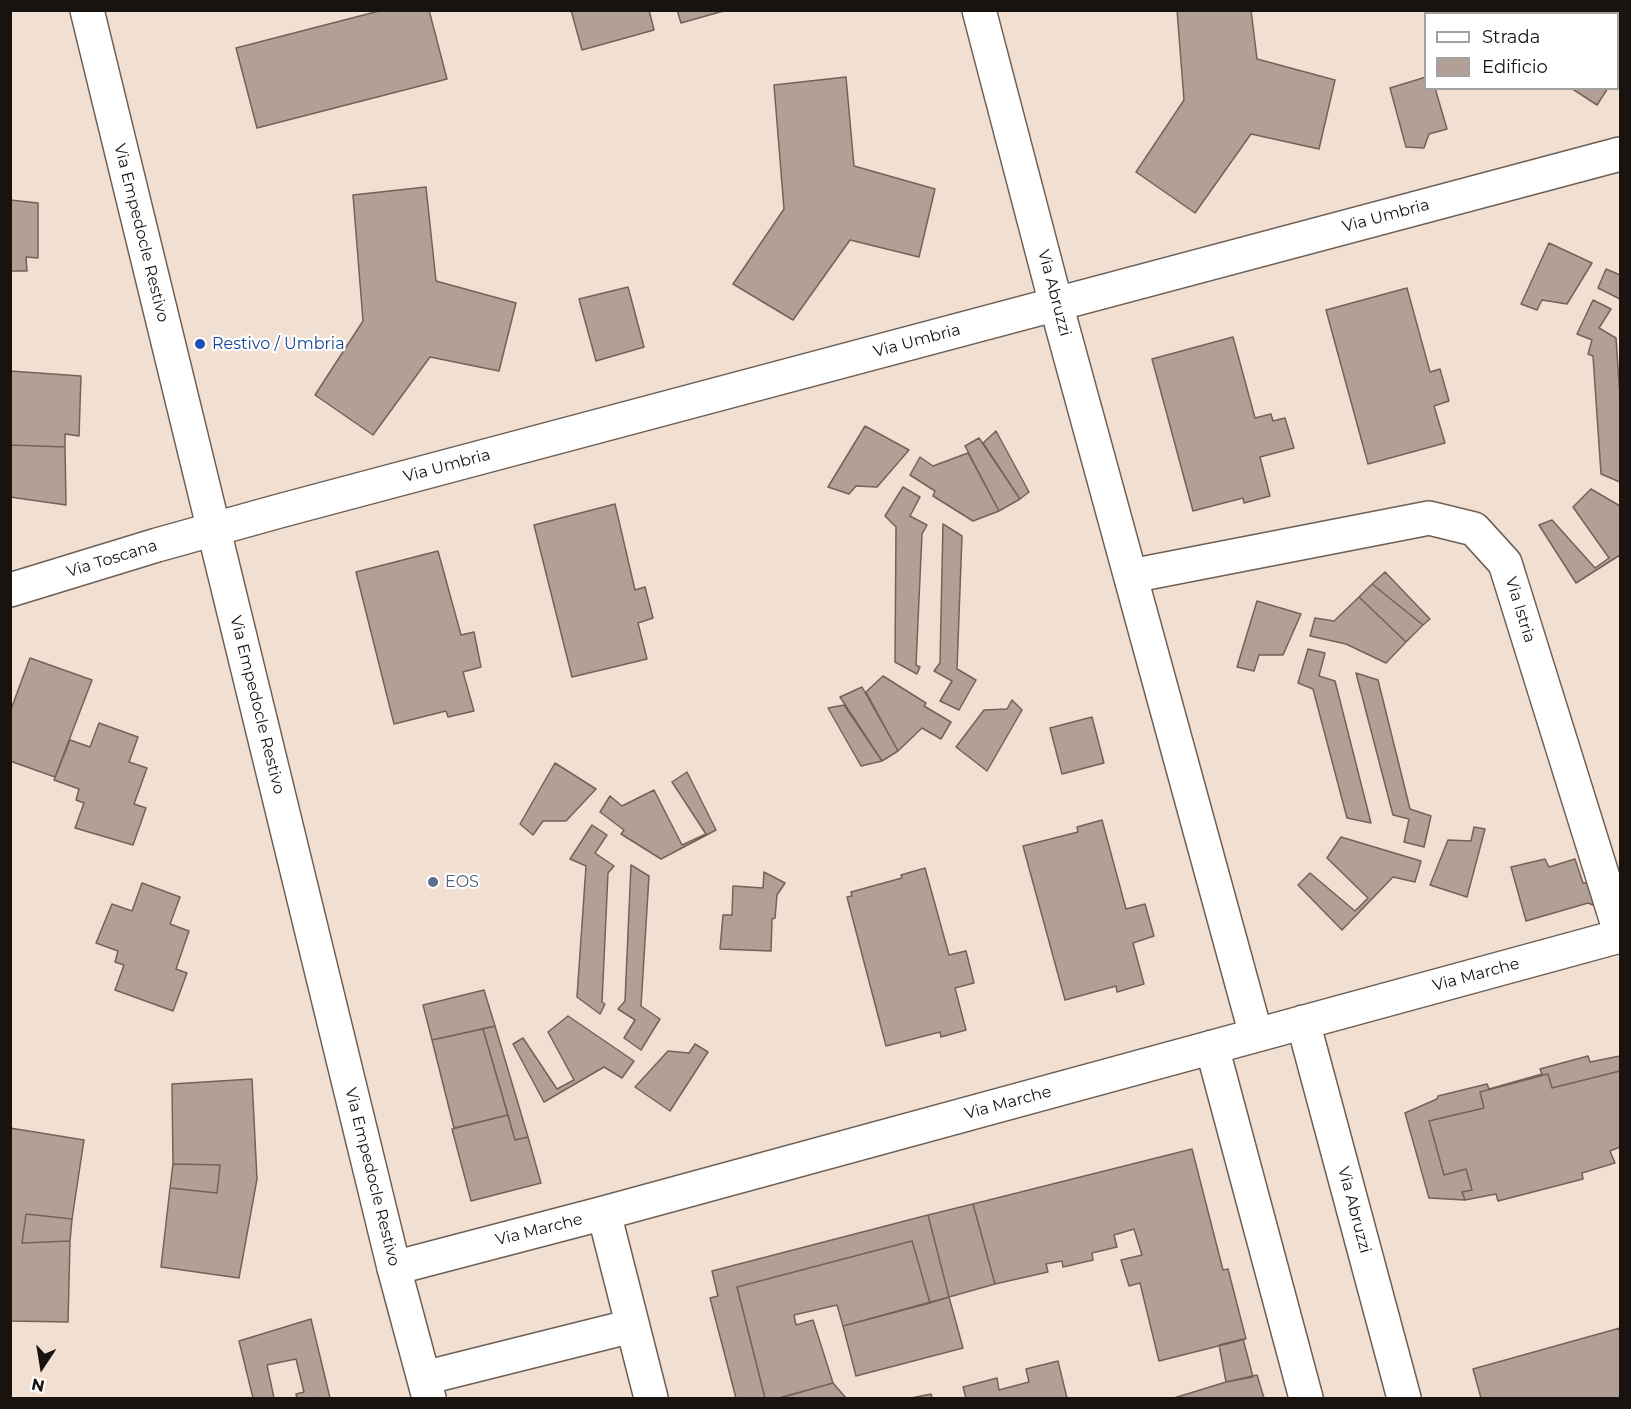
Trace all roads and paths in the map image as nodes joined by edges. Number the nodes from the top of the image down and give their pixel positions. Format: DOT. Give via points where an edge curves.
graph roads {
  1 [pos="87,10"];
  2 [pos="979,10"];
  3 [pos="1620,154"];
  4 [pos="1056,304"];
  5 [pos="213,529"];
  6 [pos="1131,576"];
  7 [pos="10,590"];
  8 [pos="1620,934"];
  9 [pos="1303,1022"];
  10 [pos="1256,1035"];
  11 [pos="1212,1047"];
  12 [pos="604,1213"];
  13 [pos="394,1268"];
  14 [pos="633,1326"];
  15 [pos="426,1388"];
  16 [pos="651,1398"];
  17 [pos="1306,1398"];
  18 [pos="1404,1398"];
  1 -- 5 [label="street, Via Empedocle Restivo"];
  2 -- 4 [label="street, Via Abruzzi"];
  3 -- 4 [label="street, Via Umbria"];
  4 -- 5 [label="street, Via Umbria"];
  4 -- 6 [label="street, Via Abruzzi"];
  5 -- 7 [label="street, Via Toscana"];
  5 -- 13 [label="street, Via Empedocle Restivo"];
  6 -- 8 [label="street, Via Istria" via="1429,518 1474,529 1505,562"];
  6 -- 10 [label="street, Via Abruzzi"];
  8 -- 9 [label="street, Via Marche"];
  9 -- 10 [label="street, Via Marche"];
  9 -- 18 [label="street, Via Abruzzi"];
  10 -- 11 [label="street, Via Marche"];
  11 -- 12 [label="street, Via Marche"];
  11 -- 17 [label="street"];
  12 -- 13 [label="street, Via Marche"];
  12 -- 14 [label="street"];
  13 -- 15 [label="street, Via Empedocle Restivo"];
  14 -- 15 [label="street"];
  14 -- 16 [label="street"];
}
